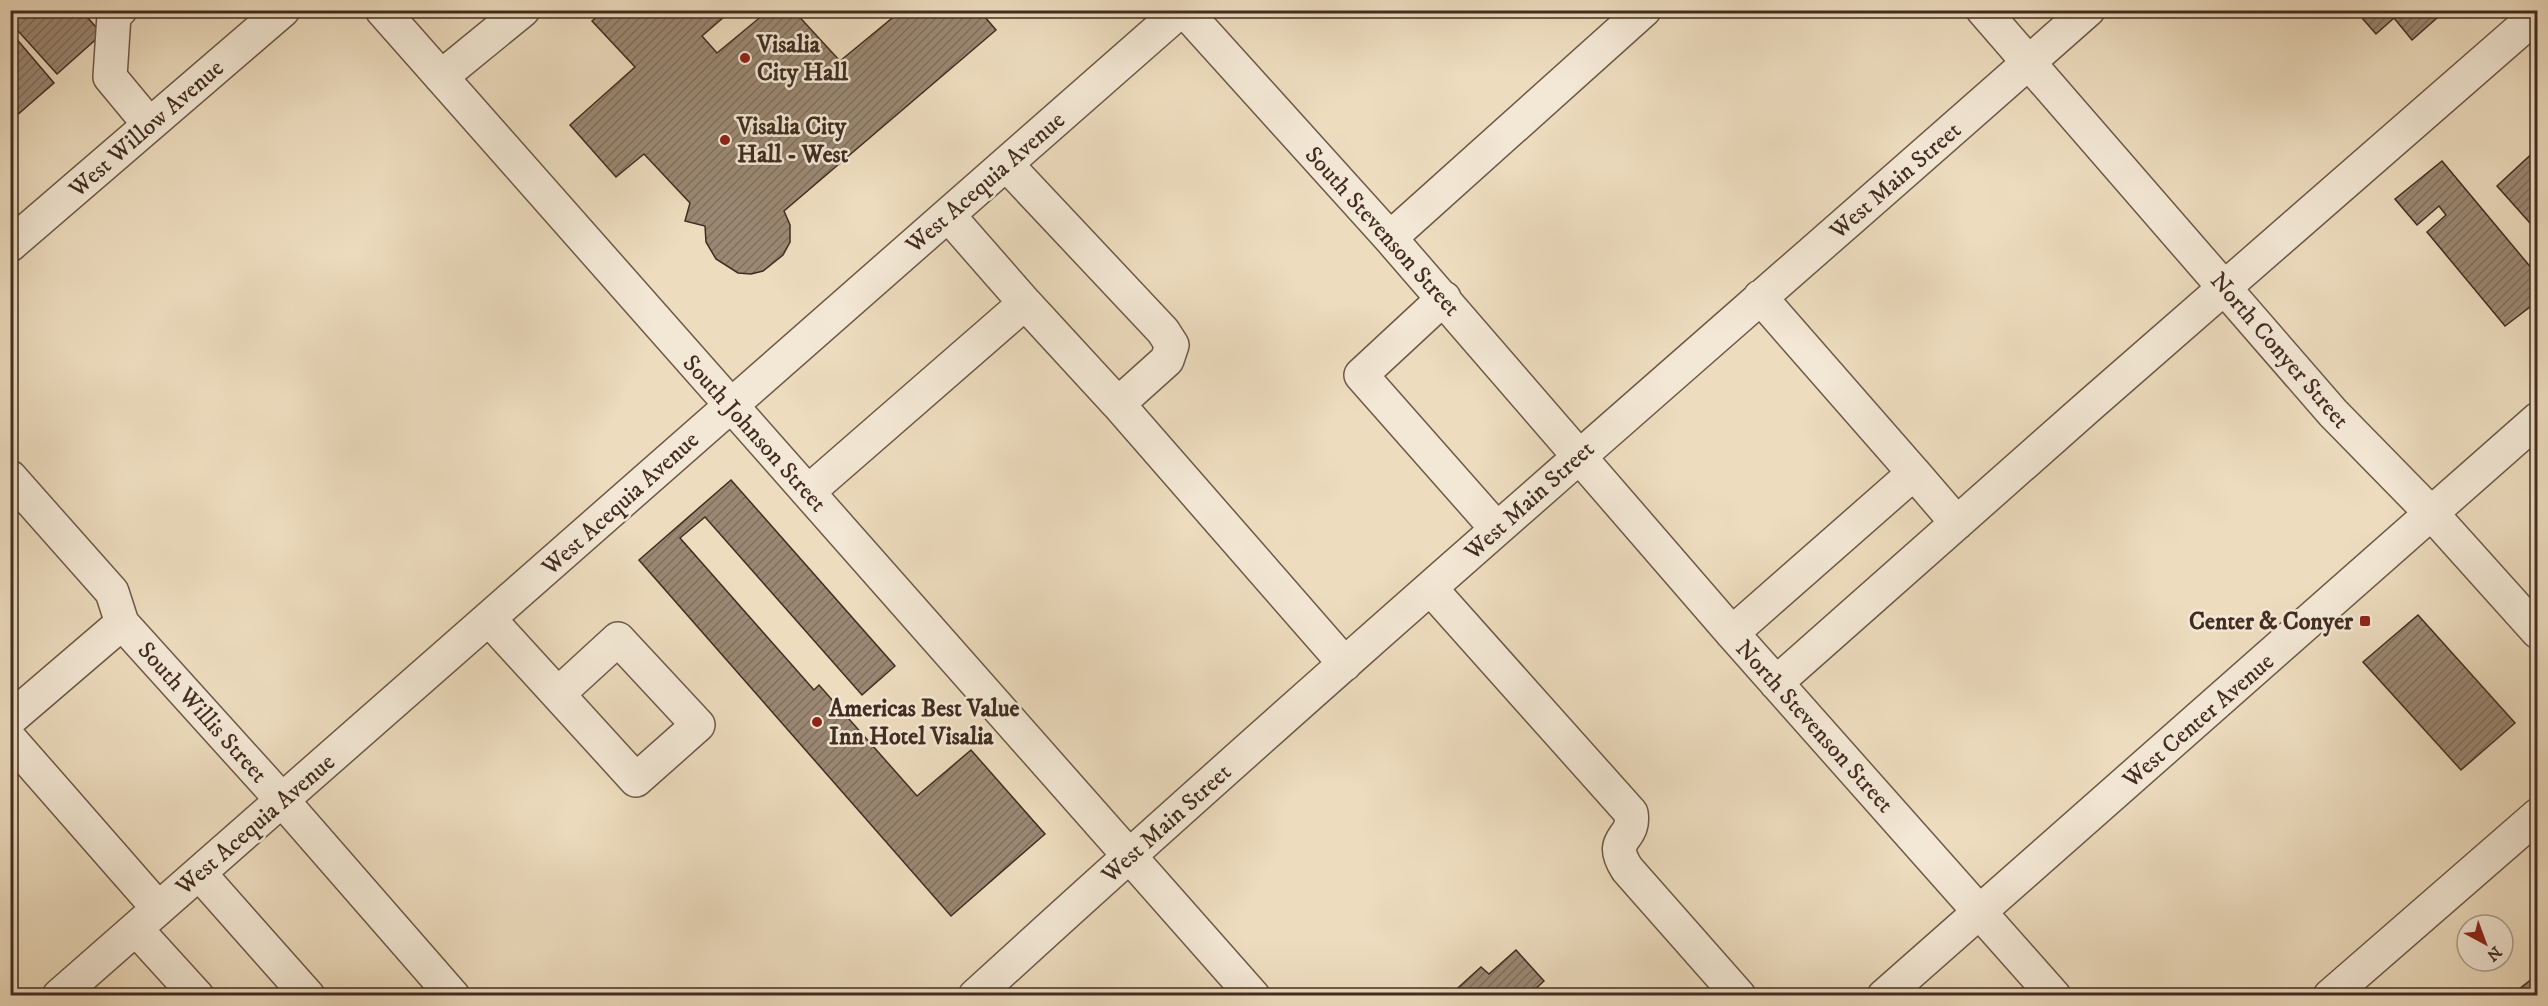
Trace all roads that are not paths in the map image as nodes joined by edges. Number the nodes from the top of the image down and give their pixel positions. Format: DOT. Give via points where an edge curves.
graph roads {
  1 [pos="120,10"];
  2 [pos="283,10"];
  3 [pos="382,10"];
  4 [pos="523,10"];
  5 [pos="1183,10"];
  6 [pos="1644,10"];
  7 [pos="1983,10"];
  8 [pos="2088,10"];
  9 [pos="2538,14"];
  10 [pos="2028,63"];
  11 [pos="441,77"];
  12 [pos="149,124"];
  13 [pos="1006,164"];
  14 [pos="948,215"];
  15 [pos="1390,238"];
  16 [pos="10,245"];
  17 [pos="2225,287"];
  18 [pos="1760,297"];
  19 [pos="1444,298"];
  20 [pos="1024,303"];
  21 [pos="1119,404"];
  22 [pos="730,405"];
  23 [pos="2538,419"];
  24 [pos="1578,456"];
  25 [pos="1914,473"];
  26 [pos="10,477"];
  27 [pos="808,492"];
  28 [pos="2432,514"];
  29 [pos="1957,523"];
  30 [pos="1497,529"];
  31 [pos="1431,589"];
  32 [pos="489,619"];
  33 [pos="122,623"];
  34 [pos="2538,632"];
  35 [pos="1732,633"];
  36 [pos="1345,664"];
  37 [pos="1776,683"];
  38 [pos="558,694"];
  39 [pos="10,719"];
  40 [pos="10,739"];
  41 [pos="282,800"];
  42 [pos="2538,815"];
  43 [pos="1129,855"];
  44 [pos="198,873"];
  45 [pos="1980,912"];
  46 [pos="147,918"];
  47 [pos="59,996"];
  48 [pos="197,996"];
  49 [pos="308,996"];
  50 [pos="453,996"];
  51 [pos="975,996"];
  52 [pos="1253,996"];
  53 [pos="1739,996"];
  54 [pos="1884,996"];
  55 [pos="2054,996"];
  56 [pos="2330,996"];
  1 -- 12 [label="street" via="114,15 110,77"];
  2 -- 12 [label="street, West Willow Avenue"];
  3 -- 11 [label="street, South Johnson Street"];
  4 -- 11 [label="street"];
  5 -- 13 [label="street, West Acequia Avenue"];
  5 -- 15 [label="street, South Stevenson Street"];
  6 -- 15 [label="street"];
  7 -- 10 [label="street, North Conyer Street"];
  8 -- 10 [label="street, West Main Street"];
  9 -- 17 [label="street"];
  10 -- 17 [label="street, North Conyer Street"];
  10 -- 18 [label="street, West Main Street"];
  11 -- 22 [label="street, South Johnson Street"];
  12 -- 16 [label="street, West Willow Avenue"];
  13 -- 14 [label="street, West Acequia Avenue"];
  13 -- 21 [label="street" via="1172,345 1167,360"];
  14 -- 20 [label="street"];
  14 -- 22 [label="street, West Acequia Avenue"];
  15 -- 19 [label="street, South Stevenson Street"];
  17 -- 28 [label="street, North Conyer Street" via="2333,412"];
  17 -- 29 [label="street"];
  18 -- 24 [label="street, West Main Street"];
  18 -- 25 [label="street"];
  19 -- 24 [label="street, South Stevenson Street"];
  19 -- 30 [label="street" via="1362,375"];
  20 -- 21 [label="street"];
  20 -- 27 [label="street"];
  21 -- 36 [label="street"];
  22 -- 27 [label="street, South Johnson Street"];
  22 -- 32 [label="street, West Acequia Avenue"];
  23 -- 28 [label="street, West Center Avenue"];
  24 -- 30 [label="street, West Main Street"];
  24 -- 35 [label="street, North Stevenson Street"];
  25 -- 29 [label="street"];
  25 -- 35 [label="street"];
  26 -- 33 [label="street, South Willis Street" via="112,592"];
  27 -- 43 [label="street, South Johnson Street"];
  28 -- 34 [label="street, North Conyer Street"];
  28 -- 45 [label="street, West Center Avenue"];
  29 -- 37 [label="street"];
  30 -- 31 [label="street, West Main Street"];
  31 -- 36 [label="street, West Main Street"];
  31 -- 53 [label="street" via="1631,813 1618,856"];
  32 -- 38 [label="street"];
  32 -- 41 [label="street, West Acequia Avenue"];
  33 -- 39 [label="street"];
  33 -- 41 [label="street, South Willis Street"];
  35 -- 37 [label="street, North Stevenson Street"];
  36 -- 43 [label="street, West Main Street"];
  37 -- 45 [label="street, North Stevenson Street"];
  40 -- 46 [label="street"];
  41 -- 44 [label="street, West Acequia Avenue"];
  41 -- 50 [label="street, South Willis Street"];
  42 -- 56 [label="street"];
  43 -- 51 [label="street, West Main Street"];
  43 -- 52 [label="street, South Johnson Street"];
  44 -- 46 [label="street, West Acequia Avenue"];
  44 -- 49 [label="street"];
  45 -- 54 [label="street, West Center Avenue"];
  45 -- 55 [label="street, North Stevenson Street"];
  46 -- 47 [label="street, West Acequia Avenue"];
  46 -- 48 [label="street"];
}
